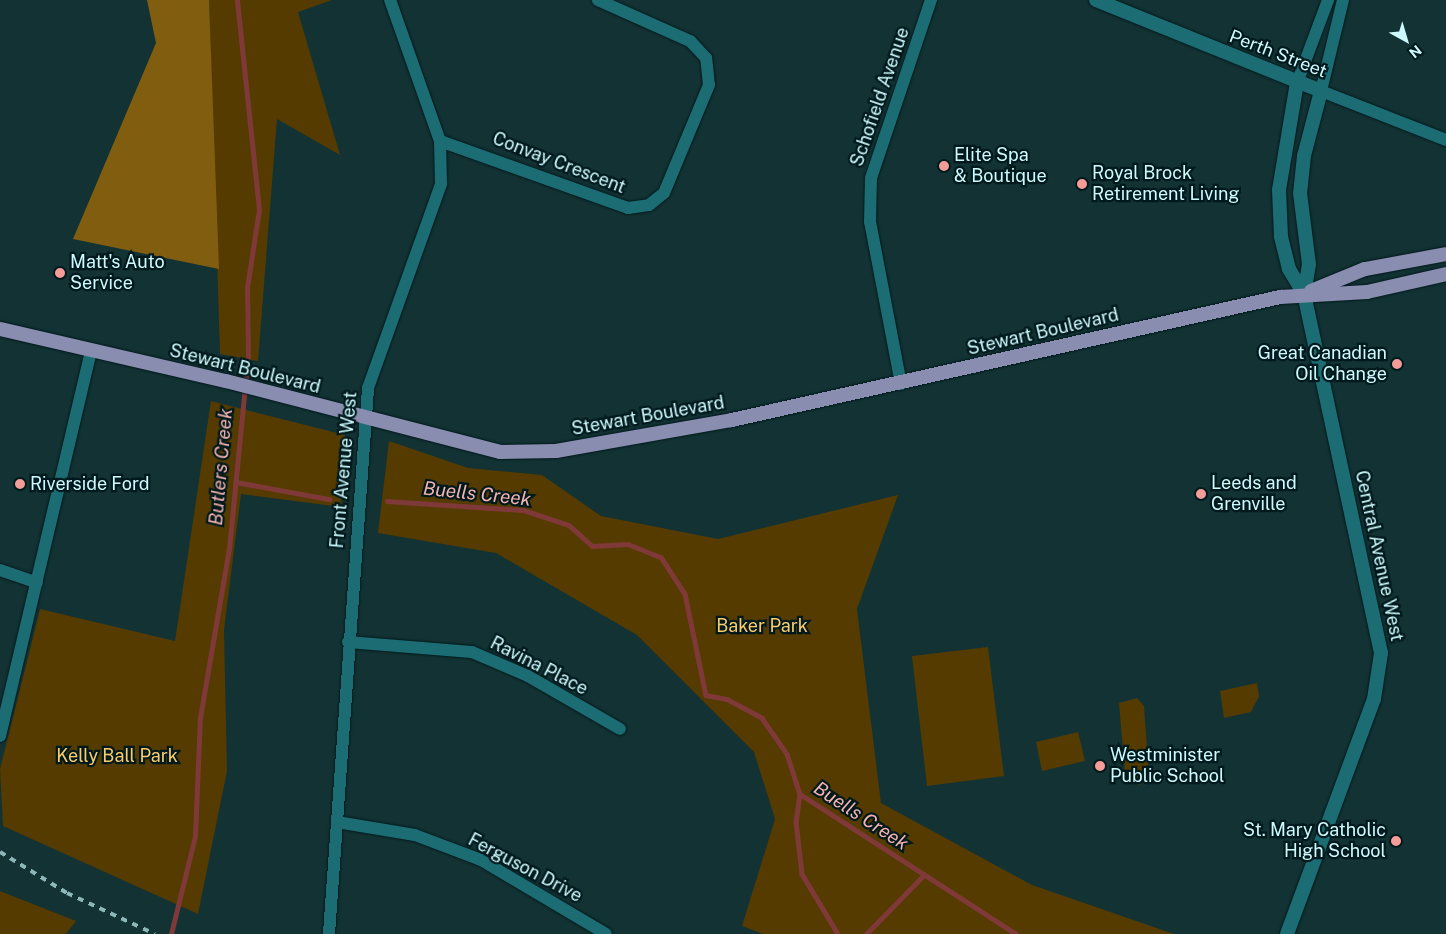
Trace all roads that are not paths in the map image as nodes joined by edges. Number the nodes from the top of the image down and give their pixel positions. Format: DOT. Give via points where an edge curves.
graph roads {
  1 [pos="390,0"];
  2 [pos="598,0"];
  3 [pos="931,0"];
  4 [pos="1096,0"];
  5 [pos="1328,0"];
  6 [pos="1343,0"];
  7 [pos="1118,4"];
  8 [pos="1297,83"];
  9 [pos="1321,91"];
  10 [pos="1446,140"];
  11 [pos="440,141"];
  12 [pos="1446,254"];
  13 [pos="1446,274"];
  14 [pos="1304,294"];
  15 [pos="0,329"];
  16 [pos="92,352"];
  17 [pos="901,384"];
  18 [pos="365,419"];
  19 [pos="0,570"];
  20 [pos="37,583"];
  21 [pos="348,642"];
  22 [pos="620,729"];
  23 [pos="0,736"];
  24 [pos="337,822"];
  25 [pos="329,934"];
  26 [pos="606,934"];
  27 [pos="1287,934"];
  1 -- 11 [label="street, Front Avenue West"];
  2 -- 11 [label="street, Convay Crescent" via="690,41 706,58 708,85 664,193 649,205 628,208 478,151"];
  3 -- 17 [label="street, Schofield Avenue" via="871,178 870,222"];
  4 -- 7 [label="street, Perth Street"];
  5 -- 8 [label="street, Central Avenue West"];
  6 -- 9 [label="street, Central Avenue West"];
  7 -- 8 [label="street, Perth Street"];
  8 -- 9 [label="street, Perth Street"];
  8 -- 14 [label="street, Central Avenue West" via="1278,212 1289,269"];
  9 -- 10 [label="street, Perth Street"];
  9 -- 14 [label="street, Central Avenue West" via="1304,156 1300,193 1308,264"];
  11 -- 18 [label="street, Front Avenue West" via="441,184 368,388"];
  12 -- 14 [label="main road, Stewart Boulevard" via="1365,269"];
  13 -- 14 [label="main road, Stewart Boulevard" via="1368,292"];
  14 -- 17 [label="main road, Stewart Boulevard"];
  14 -- 27 [label="street, Central Avenue West" via="1381,653 1374,699"];
  15 -- 16 [label="main road, Stewart Boulevard"];
  16 -- 18 [label="main road, Stewart Boulevard" via="226,381"];
  16 -- 20 [label="street"];
  17 -- 18 [label="main road, Stewart Boulevard" via="556,451 500,452"];
  18 -- 21 [label="street, Front Avenue West"];
  19 -- 20 [label="street"];
  20 -- 23 [label="street"];
  21 -- 22 [label="street, Ravina Place" via="472,652 528,676"];
  21 -- 24 [label="street, Front Avenue West"];
  24 -- 25 [label="street, Front Avenue West"];
  24 -- 26 [label="street, Ferguson Drive" via="415,835 481,860"];
}
